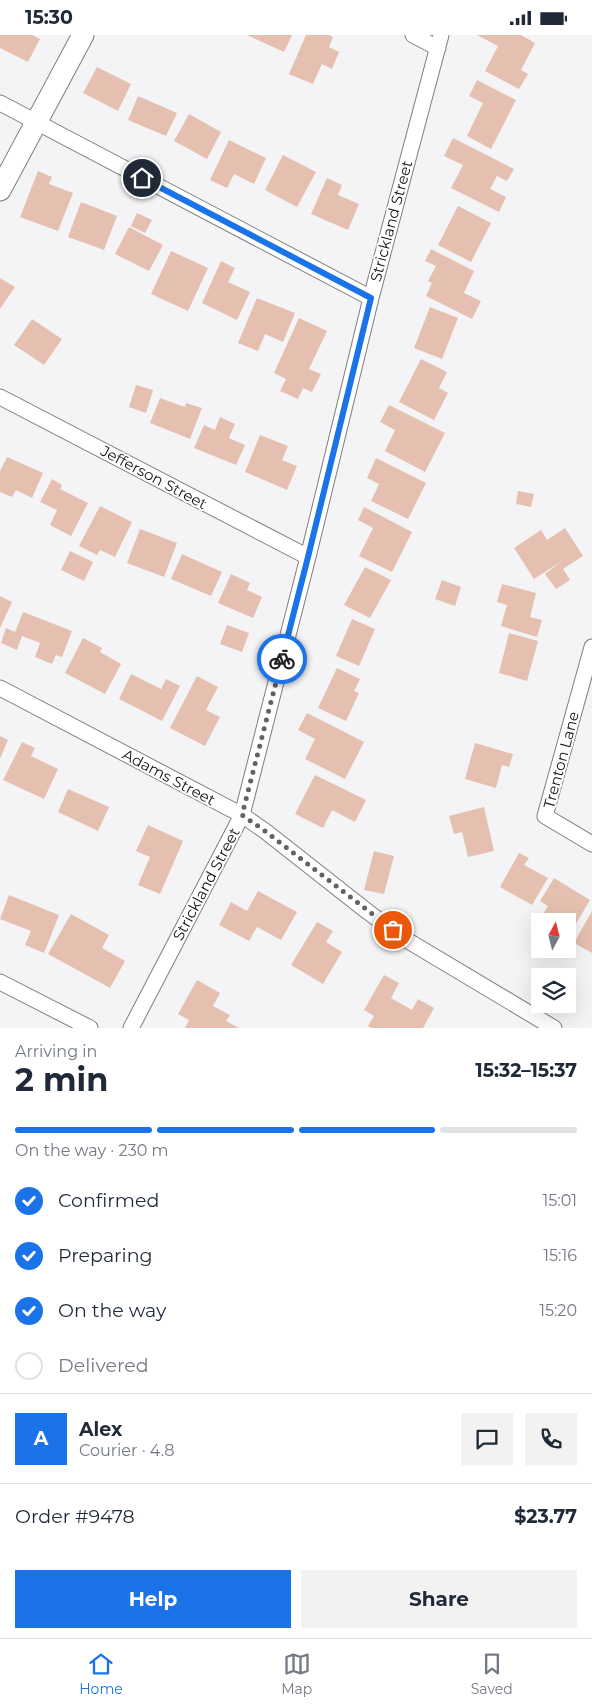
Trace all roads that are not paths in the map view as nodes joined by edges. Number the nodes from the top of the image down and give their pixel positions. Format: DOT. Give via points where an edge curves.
graph roads {
  1 [pos="84,35"];
  2 [pos="412,35"];
  3 [pos="440,42"];
  4 [pos="0,103"];
  5 [pos="36,123"];
  6 [pos="0,190"];
  7 [pos="371,298"];
  8 [pos="0,397"];
  9 [pos="308,557"];
  10 [pos="592,647"];
  11 [pos="0,688"];
  12 [pos="242,815"];
  13 [pos="592,844"];
  14 [pos="0,981"];
  15 [pos="90,1028"];
  16 [pos="131,1028"];
  17 [pos="554,1028"];
  1 -- 5 [label="street"];
  2 -- 3 [label="street"];
  3 -- 7 [label="street, Strickland Street"];
  4 -- 5 [label="street"];
  5 -- 6 [label="street"];
  5 -- 7 [label="street"];
  7 -- 9 [label="street, Strickland Street"];
  8 -- 9 [label="street, Jefferson Street"];
  9 -- 12 [label="street, Strickland Street"];
  10 -- 13 [label="street, Trenton Lane" via="545,816"];
  11 -- 12 [label="street, Adams Street"];
  12 -- 16 [label="street, Strickland Street"];
  12 -- 17 [label="street, Adams Street" via="405,939"];
  14 -- 15 [label="street"];
}
